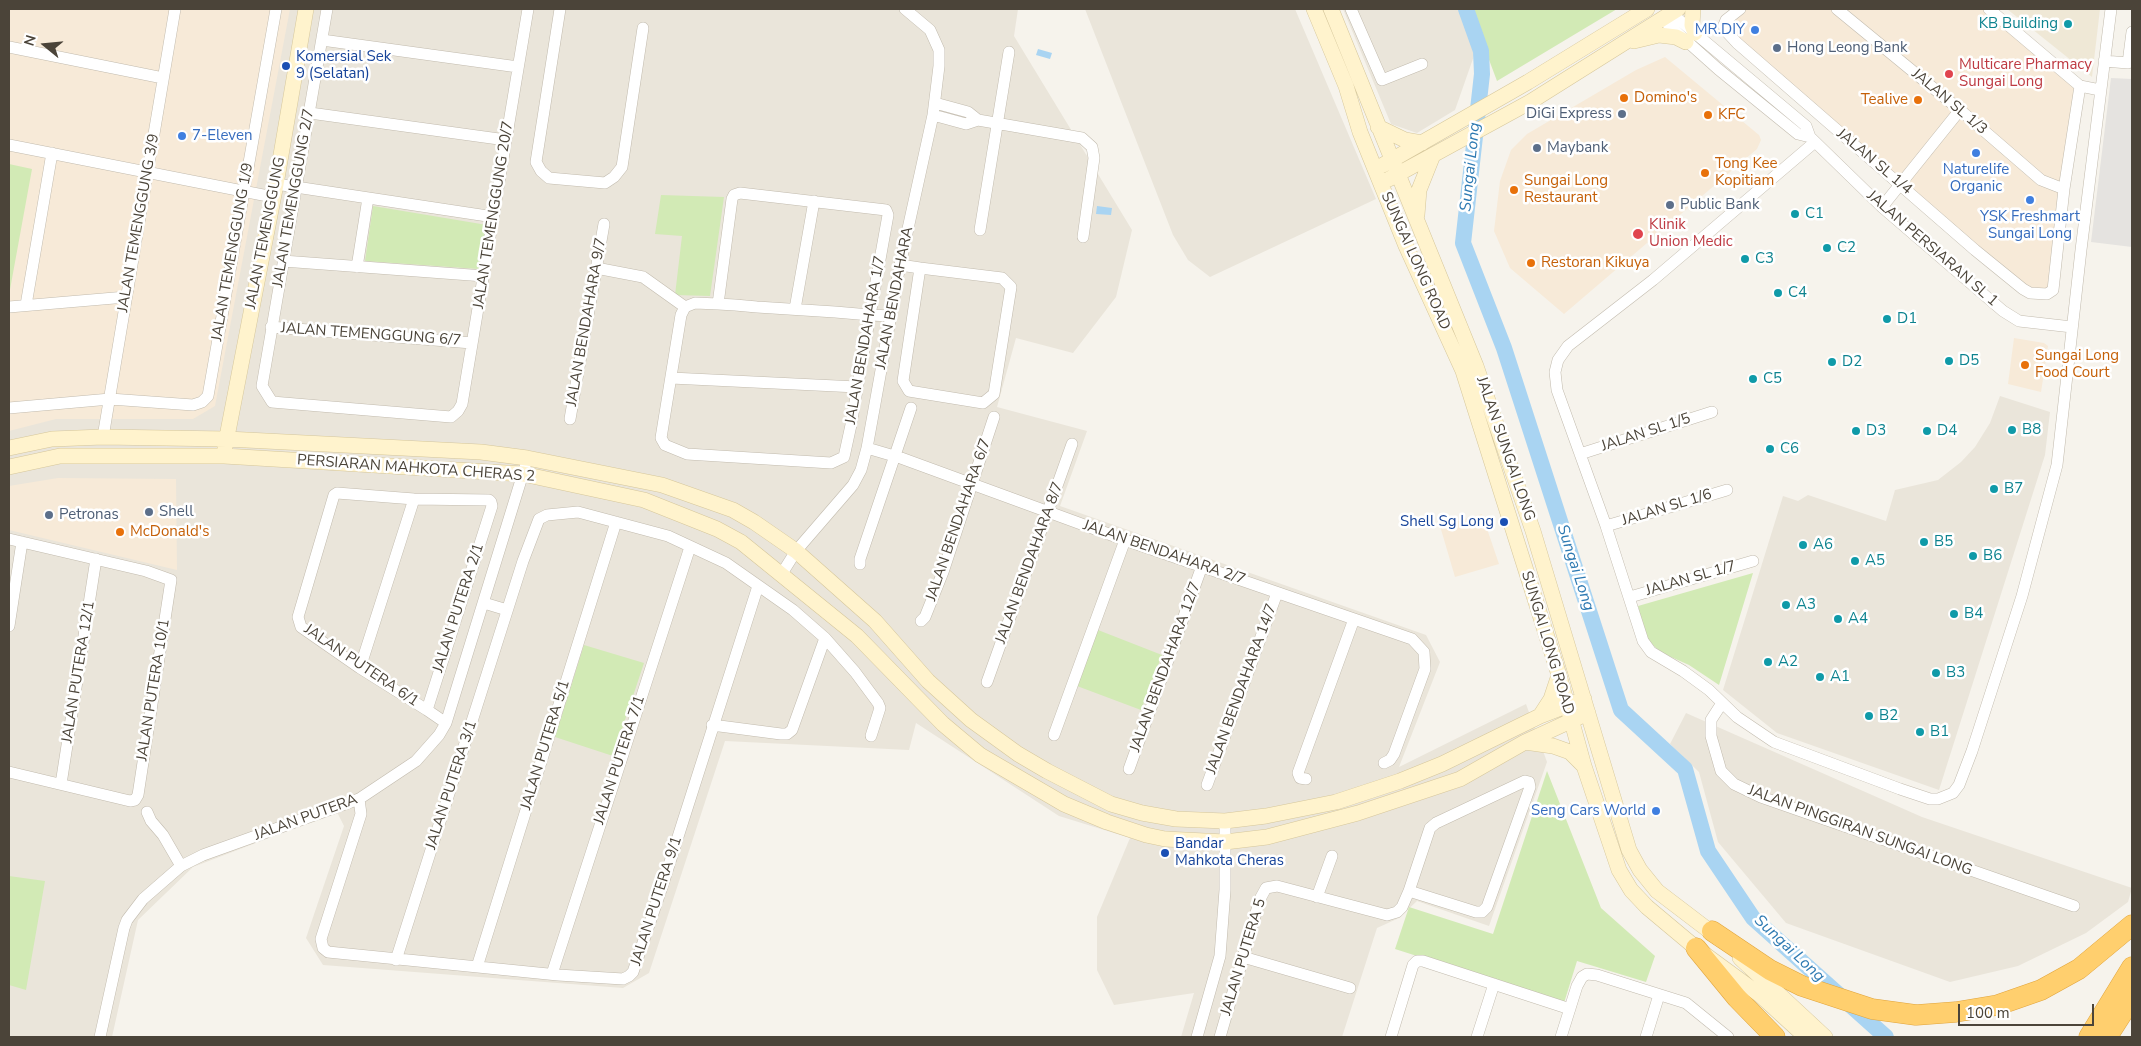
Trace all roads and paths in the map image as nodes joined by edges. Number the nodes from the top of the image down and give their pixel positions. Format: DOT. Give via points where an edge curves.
graph roads {
  1 [pos="175,9"];
  2 [pos="276,9"];
  3 [pos="306,9"];
  4 [pos="327,9"];
  5 [pos="528,9"];
  6 [pos="560,9"];
  7 [pos="905,9"];
  8 [pos="1314,9"];
  9 [pos="1330,9"];
  10 [pos="1351,9"];
  11 [pos="1647,9"];
  12 [pos="1693,9"];
  13 [pos="1740,9"];
  14 [pos="1837,9"];
  15 [pos="1989,9"];
  16 [pos="2111,9"];
  17 [pos="1667,12"];
  18 [pos="643,28"];
  19 [pos="2132,32"];
  20 [pos="1691,38"];
  21 [pos="322,40"];
  22 [pos="1622,44"];
  23 [pos="9,46"];
  24 [pos="1009,52"];
  25 [pos="2104,61"];
  26 [pos="1422,64"];
  27 [pos="518,67"];
  28 [pos="163,78"];
  29 [pos="2080,86"];
  30 [pos="2100,90"];
  31 [pos="935,103"];
  32 [pos="1960,110"];
  33 [pos="310,113"];
  34 [pos="933,115"];
  35 [pos="978,120"];
  36 [pos="998,123"];
  37 [pos="1378,127"];
  38 [pos="506,140"];
  39 [pos="1812,140"];
  40 [pos="1422,143"];
  41 [pos="9,145"];
  42 [pos="52,153"];
  43 [pos="1433,155"];
  44 [pos="1392,161"];
  45 [pos="1374,169"];
  46 [pos="147,172"];
  47 [pos="1398,175"];
  48 [pos="1380,183"];
  49 [pos="1900,184"];
  50 [pos="296,187"];
  51 [pos="2064,188"];
  52 [pos="274,190"];
  53 [pos="243,191"];
  54 [pos="368,198"];
  55 [pos="814,201"];
  56 [pos="1882,206"];
  57 [pos="494,217"];
  58 [pos="604,224"];
  59 [pos="1419,225"];
  60 [pos="980,230"];
  61 [pos="1083,237"];
  62 [pos="283,261"];
  63 [pos="900,265"];
  64 [pos="357,267"];
  65 [pos="596,268"];
  66 [pos="920,268"];
  67 [pos="484,276"];
  68 [pos="126,296"];
  69 [pos="718,304"];
  70 [pos="26,305"];
  71 [pos="9,307"];
  72 [pos="685,307"];
  73 [pos="795,310"];
  74 [pos="870,315"];
  75 [pos="891,316"];
  76 [pos="271,327"];
  77 [pos="2072,327"];
  78 [pos="472,343"];
  79 [pos="1470,368"];
  80 [pos="671,378"];
  81 [pos="857,387"];
  82 [pos="110,399"];
  83 [pos="9,408"];
  84 [pos="911,408"];
  85 [pos="1712,412"];
  86 [pos="451,417"];
  87 [pos="994,417"];
  88 [pos="570,419"];
  89 [pos="103,436"];
  90 [pos="227,439"];
  91 [pos="1072,444"];
  92 [pos="867,445"];
  93 [pos="9,448"];
  94 [pos="1580,454"];
  95 [pos="224,456"];
  96 [pos="898,456"];
  97 [pos="528,458"];
  98 [pos="9,466"];
  99 [pos="523,474"];
  100 [pos="971,484"];
  101 [pos="1727,490"];
  102 [pos="414,499"];
  103 [pos="492,506"];
  104 [pos="1048,511"];
  105 [pos="616,522"];
  106 [pos="1606,526"];
  107 [pos="9,539"];
  108 [pos="1125,540"];
  109 [pos="22,542"];
  110 [pos="690,547"];
  111 [pos="796,551"];
  112 [pos="96,560"];
  113 [pos="1753,561"];
  114 [pos="860,564"];
  115 [pos="1202,566"];
  116 [pos="781,575"];
  117 [pos="758,586"];
  118 [pos="1277,593"];
  119 [pos="1630,597"];
  120 [pos="484,603"];
  121 [pos="507,610"];
  122 [pos="1354,619"];
  123 [pos="921,621"];
  124 [pos="9,623"];
  125 [pos="825,638"];
  126 [pos="360,668"];
  127 [pos="1558,675"];
  128 [pos="987,682"];
  129 [pos="1722,703"];
  130 [pos="1567,705"];
  131 [pos="1586,706"];
  132 [pos="427,710"];
  133 [pos="1540,716"];
  134 [pos="1571,720"];
  135 [pos="446,723"];
  136 [pos="712,725"];
  137 [pos="1054,734"];
  138 [pos="872,736"];
  139 [pos="1525,742"];
  140 [pos="1384,763"];
  141 [pos="1584,766"];
  142 [pos="1129,769"];
  143 [pos="9,772"];
  144 [pos="1306,779"];
  145 [pos="62,784"];
  146 [pos="1207,785"];
  147 [pos="359,799"];
  148 [pos="135,800"];
  149 [pos="1225,820"];
  150 [pos="1226,842"];
  151 [pos="1332,856"];
  152 [pos="180,866"];
  153 [pos="1409,891"];
  154 [pos="1317,897"];
  155 [pos="2074,906"];
  156 [pos="2132,925"];
  157 [pos="1712,931"];
  158 [pos="1696,948"];
  159 [pos="1243,957"];
  160 [pos="396,960"];
  161 [pos="476,967"];
  162 [pos="2132,967"];
  163 [pos="552,974"];
  164 [pos="1494,984"];
  165 [pos="1350,988"];
  166 [pos="1659,995"];
  167 [pos="2132,998"];
  168 [pos="1570,1008"];
  169 [pos="1200,1035"];
  170 [pos="1220,1036"];
  171 [pos="100,1037"];
  172 [pos="1391,1037"];
  173 [pos="1477,1037"];
  174 [pos="1561,1037"];
  175 [pos="1646,1037"];
  176 [pos="1728,1037"];
  177 [pos="1775,1037"];
  178 [pos="1806,1037"];
  179 [pos="1825,1037"];
  180 [pos="2089,1037"];
  181 [pos="2107,1037"];
  1 -- 28 [label="street, JALAN TEMENGGUNG 3/9"];
  2 -- 53 [label="street, JALAN TEMENGGUNG 1/9"];
  3 -- 52 [label="street, JALAN TEMENGGUNG"];
  4 -- 21 [label="street, JALAN TEMENGGUNG 2/7"];
  5 -- 27 [label="street, JALAN TEMENGGUNG 20/7"];
  6 -- 18 [label="street" via="536,162 549,178 605,183 622,167"];
  7 -- 31 [label="street, JALAN BENDAHARA" via="930,30 939,50"];
  8 -- 45 [label="street, SUNGAI LONG ROAD" via="1346,86"];
  9 -- 37 [label="street, SUNGAI LONG ROAD"];
  10 -- 26 [label="street" via="1382,80"];
  11 -- 40 [label="street"];
  12 -- 20 [label="street"];
  13 -- 49 [label="street, JALAN SL 1/4" via="1726,20 1725,30"];
  14 -- 32 [label="street, JALAN SL 1/3"];
  15 -- 29 [label="street"];
  16 -- 25 [label="street"];
  17 -- 20 [label="street, JALAN PERSIARAN SL 1"];
  17 -- 22 [label="street, SUNGAI LONG ROAD"];
  19 -- 25 [label="street" via="2128,63"];
  20 -- 22 [label="street" via="1659,35"];
  20 -- 39 [label="street, JALAN PERSIARAN SL 1" via="1798,134"];
  21 -- 27 [label="street"];
  21 -- 33 [label="street, JALAN TEMENGGUNG 2/7"];
  22 -- 43 [label="street, SUNGAI LONG ROAD" via="1530,102"];
  23 -- 28 [label="street"];
  24 -- 36 [label="street"];
  25 -- 30 [label="street"];
  27 -- 38 [label="street, JALAN TEMENGGUNG 20/7"];
  28 -- 46 [label="street, JALAN TEMENGGUNG 3/9"];
  29 -- 30 [label="street"];
  29 -- 51 [label="street"];
  30 -- 77 [label="street"];
  31 -- 34 [label="street, JALAN BENDAHARA"];
  31 -- 35 [label="street" via="968,112"];
  32 -- 49 [label="street"];
  32 -- 51 [label="street, JALAN SL 1/3" via="2041,180"];
  33 -- 38 [label="street"];
  33 -- 50 [label="street, JALAN TEMENGGUNG 2/7"];
  34 -- 35 [label="street" via="966,124"];
  34 -- 63 [label="street, JALAN BENDAHARA"];
  35 -- 36 [label="street"];
  36 -- 60 [label="street"];
  36 -- 61 [label="street" via="1082,138 1092,146 1094,158"];
  37 -- 40 [label="street" via="1405,140"];
  37 -- 44 [label="street, SUNGAI LONG ROAD"];
  38 -- 57 [label="street, JALAN TEMENGGUNG 20/7"];
  39 -- 56 [label="street, JALAN PERSIARAN SL 1"];
  39 -- 94 [label="street" via="1653,280 1568,346 1558,360 1555,372"];
  40 -- 44 [label="street"];
  41 -- 42 [label="street"];
  42 -- 46 [label="street"];
  42 -- 70 [label="street"];
  43 -- 47 [label="street, SUNGAI LONG ROAD"];
  43 -- 59 [label="street" via="1419,190 1416,208"];
  44 -- 45 [label="street"];
  44 -- 47 [label="street, SUNGAI LONG ROAD"];
  45 -- 48 [label="street, SUNGAI LONG ROAD"];
  46 -- 53 [label="street"];
  46 -- 68 [label="street, JALAN TEMENGGUNG 3/9"];
  47 -- 48 [label="street, SUNGAI LONG ROAD"];
  47 -- 59 [label="street, SUNGAI LONG ROAD"];
  48 -- 79 [label="street, SUNGAI LONG ROAD" via="1406,246"];
  49 -- 51 [label="street, JALAN SL 1/4" via="2023,290 2047,294 2053,290"];
  49 -- 56 [label="street"];
  50 -- 52 [label="street"];
  50 -- 54 [label="street"];
  50 -- 62 [label="street, JALAN TEMENGGUNG 2/7"];
  52 -- 53 [label="street"];
  52 -- 90 [label="street, JALAN TEMENGGUNG"];
  53 -- 82 [label="street, JALAN TEMENGGUNG 1/9" via="208,396 193,405"];
  54 -- 57 [label="street"];
  54 -- 64 [label="street"];
  55 -- 69 [label="street" via="740,192 734,195"];
  55 -- 73 [label="street"];
  55 -- 74 [label="street, JALAN BENDAHARA 1/7" via="886,210 888,215"];
  56 -- 77 [label="street, JALAN PERSIARAN SL 1" via="2004,311 2020,320"];
  57 -- 67 [label="street, JALAN TEMENGGUNG 20/7"];
  58 -- 65 [label="street, JALAN BENDAHARA 9/7"];
  59 -- 79 [label="street, SUNGAI LONG ROAD"];
  62 -- 64 [label="street"];
  62 -- 76 [label="street, JALAN TEMENGGUNG 2/7"];
  63 -- 66 [label="street"];
  63 -- 75 [label="street, JALAN BENDAHARA"];
  64 -- 67 [label="street"];
  65 -- 72 [label="street" via="643,277"];
  65 -- 88 [label="street, JALAN BENDAHARA 9/7"];
  66 -- 66 [label="street" via="1002,278 1011,287 994,394 982,404 909,391 903,381"];
  67 -- 78 [label="street, JALAN TEMENGGUNG 20/7"];
  68 -- 70 [label="street"];
  68 -- 82 [label="street, JALAN TEMENGGUNG 3/9"];
  69 -- 72 [label="street" via="695,303"];
  69 -- 73 [label="street"];
  70 -- 71 [label="street"];
  72 -- 80 [label="street"];
  73 -- 74 [label="street"];
  74 -- 75 [label="street"];
  74 -- 81 [label="street, JALAN BENDAHARA 1/7"];
  75 -- 92 [label="street, JALAN BENDAHARA"];
  76 -- 78 [label="street, JALAN TEMENGGUNG 6/7"];
  76 -- 86 [label="street, JALAN TEMENGGUNG 2/7" via="262,386 272,402"];
  77 -- 129 [label="street" via="2062,435 2052,489 1999,671 1972,752 1953,793 1930,799 1774,742"];
  78 -- 86 [label="street, JALAN TEMENGGUNG 20/7" via="462,404"];
  79 -- 127 [label="street, SUNGAI LONG ROAD"];
  79 -- 131 [label="street, JALAN SUNGAI LONG" via="1533,531"];
  80 -- 81 [label="street"];
  80 -- 81 [label="street, JALAN BENDAHARA 1/7" via="661,438 665,444 687,454 831,463 844,457"];
  82 -- 83 [label="street, JALAN TEMENGGUNG 1/9"];
  82 -- 89 [label="street, JALAN TEMENGGUNG 3/9"];
  84 -- 96 [label="street"];
  85 -- 94 [label="street, JALAN SL 1/5"];
  87 -- 100 [label="street, JALAN BENDAHARA 6/7"];
  89 -- 90 [label="street, PERSIARAN MAHKOTA CHERAS 2"];
  89 -- 93 [label="street, PERSIARAN MAHKOTA CHERAS 2" via="52,439"];
  90 -- 95 [label="street, JALAN TEMENGGUNG"];
  90 -- 97 [label="street, PERSIARAN MAHKOTA CHERAS 2" via="481,452"];
  91 -- 104 [label="street, JALAN BENDAHARA 8/7"];
  92 -- 96 [label="street, JALAN BENDAHARA 2/7"];
  92 -- 111 [label="street, JALAN BENDAHARA" via="853,485"];
  94 -- 106 [label="street"];
  95 -- 98 [label="street, PERSIARAN MAHKOTA CHERAS 2" via="60,456"];
  95 -- 99 [label="street, PERSIARAN MAHKOTA CHERAS 2"];
  96 -- 100 [label="street, JALAN BENDAHARA 2/7"];
  96 -- 114 [label="street"];
  97 -- 99 [label="street, JALAN PUTERA"];
  97 -- 111 [label="street, PERSIARAN MAHKOTA CHERAS 2" via="662,485 710,501 754,522"];
  99 -- 116 [label="street, PERSIARAN MAHKOTA CHERAS 2" via="644,500 741,542"];
  99 -- 120 [label="street, JALAN PUTERA"];
  100 -- 104 [label="street, JALAN BENDAHARA 2/7"];
  100 -- 123 [label="street, JALAN BENDAHARA 6/7" via="943,572"];
  101 -- 106 [label="street, JALAN SL 1/6"];
  102 -- 103 [label="street, JALAN PUTERA 6/1" via="489,500"];
  102 -- 126 [label="street"];
  102 -- 126 [label="street, JALAN PUTERA 6/1" via="334,495 298,617 306,632"];
  103 -- 132 [label="street, JALAN PUTERA 2/1"];
  104 -- 108 [label="street, JALAN BENDAHARA 2/7"];
  104 -- 128 [label="street, JALAN BENDAHARA 8/7"];
  105 -- 110 [label="street, JALAN PUTERA 3/1" via="668,536"];
  105 -- 121 [label="street, JALAN PUTERA 3/1" via="578,512 557,513 539,519"];
  105 -- 161 [label="street, JALAN PUTERA 5/1"];
  106 -- 119 [label="street"];
  107 -- 109 [label="street"];
  108 -- 115 [label="street, JALAN BENDAHARA 2/7"];
  108 -- 137 [label="street"];
  109 -- 112 [label="street"];
  109 -- 124 [label="street"];
  110 -- 117 [label="street, JALAN PUTERA 3/1" via="726,563"];
  110 -- 163 [label="street, JALAN PUTERA 7/1"];
  111 -- 116 [label="street, JALAN BENDAHARA"];
  111 -- 149 [label="street, PERSIARAN MAHKOTA CHERAS 2" via="875,621 928,681 971,720 1018,754 1111,804 1176,819"];
  112 -- 145 [label="street, JALAN PUTERA 12/1"];
  112 -- 148 [label="street, JALAN PUTERA 10/1" via="171,580"];
  113 -- 119 [label="street, JALAN SL 1/7"];
  115 -- 118 [label="street, JALAN BENDAHARA 2/7"];
  115 -- 142 [label="street, JALAN BENDAHARA 12/7"];
  116 -- 150 [label="street, PERSIARAN MAHKOTA CHERAS 2" via="857,636 943,724 1003,770 1064,804 1146,835 1185,841"];
  117 -- 125 [label="street, JALAN PUTERA 3/1"];
  117 -- 136 [label="street, JALAN PUTERA 9/1"];
  118 -- 122 [label="street, JALAN BENDAHARA 2/7"];
  118 -- 146 [label="street, JALAN BENDAHARA 14/7"];
  119 -- 129 [label="street" via="1642,641 1650,652 1683,671"];
  120 -- 121 [label="street"];
  120 -- 135 [label="street, JALAN PUTERA"];
  121 -- 160 [label="street, JALAN PUTERA 3/1"];
  122 -- 140 [label="street, JALAN BENDAHARA 2/7" via="1412,639 1424,652 1425,669 1398,746 1390,760"];
  122 -- 144 [label="street" via="1298,773 1300,778"];
  125 -- 136 [label="street" via="792,730 787,734"];
  125 -- 138 [label="street, JALAN PUTERA 3/1" via="878,703 880,713"];
  126 -- 132 [label="street, JALAN PUTERA 6/1"];
  127 -- 130 [label="street, SUNGAI LONG ROAD"];
  127 -- 133 [label="street" via="1552,699"];
  129 -- 155 [label="street, JALAN PINGGIRAN SUNGAI LONG" via="1712,720 1711,736 1721,771 1734,784 1760,797"];
  130 -- 131 [label="street, PERSIARAN MAHKOTA CHERAS 2"];
  130 -- 133 [label="street, PERSIARAN MAHKOTA CHERAS 2"];
  130 -- 134 [label="street, SUNGAI LONG ROAD"];
  131 -- 134 [label="street, PERSIARAN MAHKOTA CHERAS 2"];
  131 -- 157 [label="street, SUNGAI LONG ROAD" via="1629,850 1640,870 1657,891"];
  132 -- 135 [label="street, JALAN PUTERA 6/1"];
  133 -- 149 [label="street, PERSIARAN MAHKOTA CHERAS 2" via="1400,781 1336,802 1266,816"];
  134 -- 139 [label="street, PERSIARAN MAHKOTA CHERAS 2"];
  134 -- 141 [label="street, SUNGAI LONG ROAD"];
  135 -- 147 [label="street, JALAN PUTERA" via="416,761"];
  136 -- 163 [label="street, JALAN PUTERA 9/1" via="633,972 623,979"];
  139 -- 141 [label="street" via="1570,752"];
  139 -- 150 [label="street, PERSIARAN MAHKOTA CHERAS 2" via="1460,779 1288,833"];
  141 -- 158 [label="street, SUNGAI LONG ROAD" via="1619,870 1631,890"];
  143 -- 145 [label="street"];
  145 -- 148 [label="street"];
  147 -- 152 [label="street, JALAN PUTERA"];
  147 -- 160 [label="street, JALAN PUTERA 9/1" via="361,814 321,939 323,948 328,952"];
  148 -- 152 [label="street" via="148,812"];
  149 -- 150 [label="street"];
  150 -- 169 [label="street" via="1220,956"];
  151 -- 154 [label="street"];
  152 -- 171 [label="street, JALAN PUTERA" via="143,899 127,920"];
  153 -- 153 [label="street" via="1482,912 1487,907 1529,782 1525,781 1430,828"];
  153 -- 154 [label="street" via="1402,907 1387,916"];
  154 -- 159 [label="street, JALAN PUTERA 5" via="1277,886 1266,888"];
  156 -- 157 [label="highway" via="2079,969 2041,990 1998,1005 1916,1015 1872,1010 1802,986 1770,970"];
  157 -- 179 [label="street, SUNGAI LONG ROAD"];
  158 -- 177 [label="highway" via="1737,998"];
  158 -- 178 [label="street, SUNGAI LONG ROAD" via="1760,994"];
  159 -- 165 [label="street"];
  159 -- 170 [label="street, JALAN PUTERA 5"];
  160 -- 161 [label="street, JALAN PUTERA 9/1"];
  161 -- 163 [label="street, JALAN PUTERA 9/1"];
  162 -- 180 [label="highway"];
  164 -- 168 [label="street"];
  164 -- 172 [label="street" via="1417,961 1413,964"];
  164 -- 173 [label="street"];
  166 -- 168 [label="street" via="1587,974 1576,986"];
  166 -- 175 [label="street"];
  166 -- 176 [label="street" via="1686,1003"];
  167 -- 181 [label="highway"];
  168 -- 174 [label="street"];
  169 -- 170 [label="street"];
}
